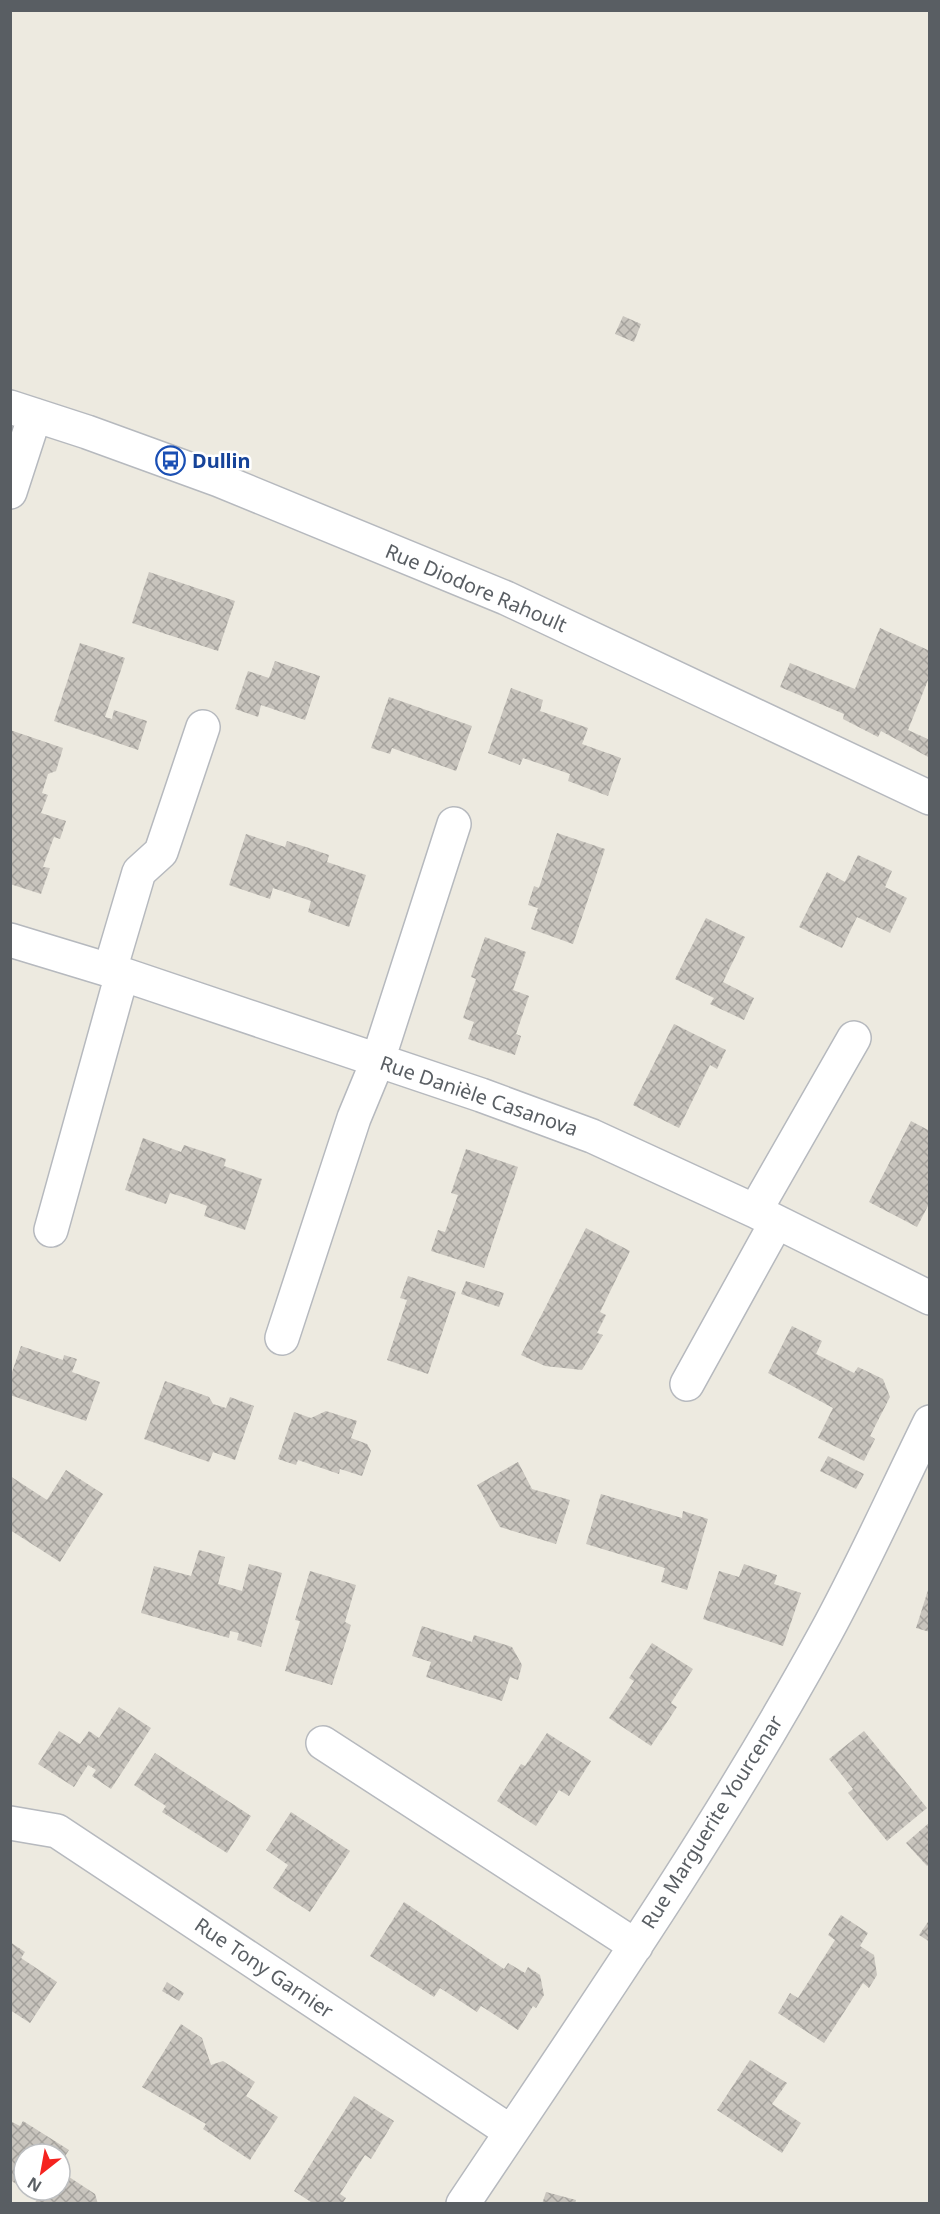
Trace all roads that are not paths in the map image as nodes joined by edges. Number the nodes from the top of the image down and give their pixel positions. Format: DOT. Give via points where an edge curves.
graph roads {
  1 [pos="23,411"];
  2 [pos="10,492"];
  3 [pos="203,727"];
  4 [pos="930,798"];
  5 [pos="454,824"];
  6 [pos="10,940"];
  7 [pos="116,972"];
  8 [pos="854,1038"];
  9 [pos="378,1060"];
  10 [pos="766,1217"];
  11 [pos="51,1230"];
  12 [pos="930,1298"];
  13 [pos="282,1338"];
  14 [pos="687,1384"];
  15 [pos="930,1422"];
  16 [pos="323,1743"];
  17 [pos="10,1823"];
  18 [pos="636,1946"];
  19 [pos="511,2132"];
  20 [pos="463,2204"];
  1 -- 2 [label="street"];
  1 -- 4 [label="street, Rue Diodore Rahoult" via="219,480 506,598"];
  3 -- 7 [label="street" via="161,852 139,872"];
  5 -- 9 [label="street"];
  6 -- 7 [label="street, Rue Danièle Casanova"];
  7 -- 9 [label="street, Rue Danièle Casanova"];
  7 -- 11 [label="street"];
  8 -- 10 [label="street"];
  9 -- 10 [label="street, Rue Danièle Casanova" via="592,1136"];
  9 -- 13 [label="street" via="354,1118"];
  10 -- 12 [label="street, Rue Danièle Casanova"];
  10 -- 14 [label="street"];
  15 -- 18 [label="street, Rue Marguerite Yourcenar" via="825,1634 733,1792"];
  16 -- 18 [label="street"];
  17 -- 19 [label="street, Rue Tony Garnier" via="57,1831"];
  18 -- 19 [label="street, Rue Marguerite Yourcenar"];
  19 -- 20 [label="street, Rue Marguerite Yourcenar"];
}
